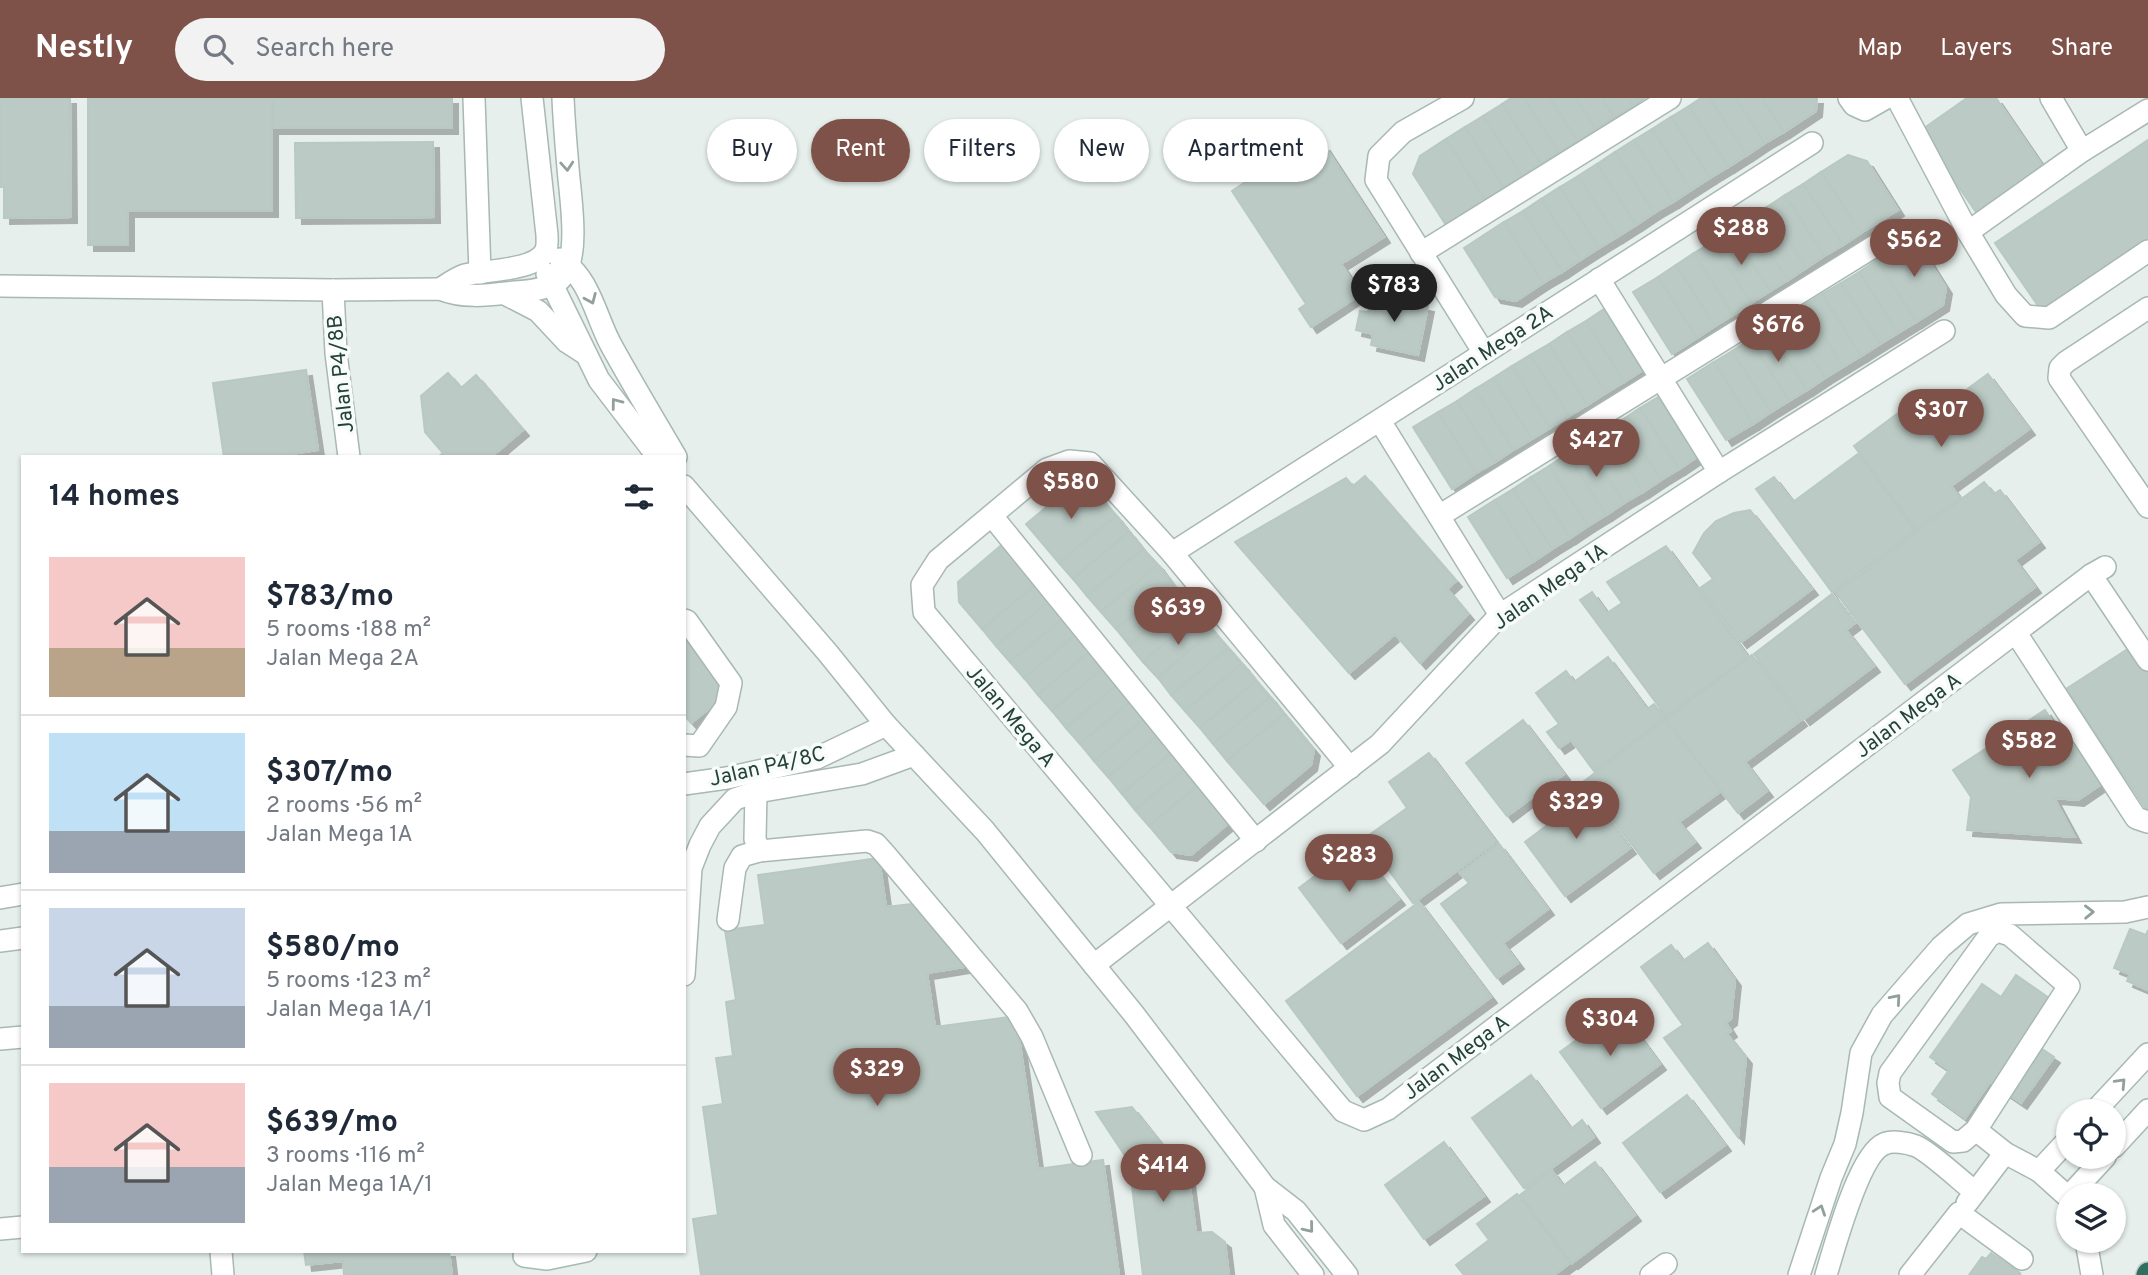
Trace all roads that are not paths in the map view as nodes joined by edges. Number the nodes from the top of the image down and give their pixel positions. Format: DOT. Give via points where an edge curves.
graph roads {
  1 [pos="474,98"];
  2 [pos="532,98"];
  3 [pos="563,98"];
  4 [pos="1463,98"];
  5 [pos="1670,98"];
  6 [pos="1886,98"];
  7 [pos="1897,98"];
  8 [pos="2052,98"];
  9 [pos="1857,104"];
  10 [pos="2148,110"];
  11 [pos="1812,143"];
  12 [pos="2082,151"];
  13 [pos="1968,232"];
  14 [pos="1886,239"];
  15 [pos="2148,251"];
  16 [pos="1421,253"];
  17 [pos="542,255"];
  18 [pos="569,265"];
  19 [pos="480,273"];
  20 [pos="1600,279"];
  21 [pos="553,284"];
  22 [pos="0,286"];
  23 [pos="440,289"];
  24 [pos="332,290"];
  25 [pos="505,293"];
  26 [pos="2148,308"];
  27 [pos="1944,331"];
  28 [pos="1484,353"];
  29 [pos="586,354"];
  30 [pos="1660,378"];
  31 [pos="1380,421"];
  32 [pos="349,455"];
  33 [pos="656,455"];
  34 [pos="675,455"];
  35 [pos="1719,472"];
  36 [pos="686,476"];
  37 [pos="686,488"];
  38 [pos="2148,507"];
  39 [pos="704,509"];
  40 [pos="992,516"];
  41 [pos="1438,516"];
  42 [pos="1172,553"];
  43 [pos="1500,615"];
  44 [pos="686,621"];
  45 [pos="2016,633"];
  46 [pos="2148,660"];
  47 [pos="886,725"];
  48 [pos="686,745"];
  49 [pos="914,755"];
  50 [pos="1350,768"];
  51 [pos="686,783"];
  52 [pos="756,792"];
  53 [pos="2148,822"];
  54 [pos="1256,841"];
  55 [pos="759,851"];
  56 [pos="21,894"];
  57 [pos="0,898"];
  58 [pos="1172,907"];
  59 [pos="2148,908"];
  60 [pos="728,920"];
  61 [pos="21,938"];
  62 [pos="0,941"];
  63 [pos="686,944"];
  64 [pos="1094,965"];
  65 [pos="21,1037"];
  66 [pos="0,1039"];
  67 [pos="2148,1055"];
  68 [pos="2106,1099"];
  69 [pos="2148,1110"];
  70 [pos="1976,1130"];
  71 [pos="2126,1134"];
  72 [pos="2005,1153"];
  73 [pos="2056,1153"];
  74 [pos="1081,1155"];
  75 [pos="2094,1169"];
  76 [pos="2039,1171"];
  77 [pos="2082,1183"];
  78 [pos="2056,1186"];
  79 [pos="1265,1187"];
  80 [pos="1975,1192"];
  81 [pos="1959,1213"];
  82 [pos="21,1227"];
  83 [pos="0,1228"];
  84 [pos="221,1253"];
  85 [pos="581,1253"];
  86 [pos="2088,1253"];
  87 [pos="524,1256"];
  88 [pos="2022,1259"];
  89 [pos="223,1275"];
  90 [pos="1313,1275"];
  91 [pos="1348,1275"];
  92 [pos="1799,1275"];
  93 [pos="1826,1275"];
  94 [pos="1910,1275"];
  95 [pos="2092,1275"];
  1 -- 19 [label="street"];
  2 -- 17 [label="street" via="547,235"];
  3 -- 18 [label="street, one-way" via="573,231"];
  4 -- 16 [label="street" via="1404,132 1380,156 1376,180"];
  5 -- 16 [label="street"];
  6 -- 9 [label="street"];
  7 -- 13 [label="street"];
  8 -- 12 [label="street"];
  10 -- 12 [label="street"];
  11 -- 20 [label="street, Jalan Mega 2A"];
  12 -- 13 [label="street"];
  13 -- 15 [label="street" via="2006,295 2025,316 2049,318"];
  14 -- 30 [label="street"];
  16 -- 28 [label="street"];
  17 -- 18 [label="street"];
  17 -- 19 [label="street" via="523,265"];
  17 -- 21 [label="street"];
  18 -- 21 [label="street"];
  18 -- 34 [label="street, one-way" via="586,286 610,343"];
  19 -- 23 [label="street" via="465,275"];
  20 -- 28 [label="street, Jalan Mega 2A"];
  20 -- 30 [label="street"];
  21 -- 25 [label="street"];
  21 -- 29 [label="street"];
  22 -- 24 [label="street"];
  23 -- 24 [label="street"];
  23 -- 25 [label="street" via="454,295"];
  24 -- 32 [label="street, Jalan P4/8B"];
  25 -- 29 [label="street" via="538,311 567,342"];
  26 -- 38 [label="street" via="2066,362 2059,378"];
  27 -- 35 [label="street, Jalan Mega 1A"];
  28 -- 31 [label="street, Jalan Mega 2A"];
  33 -- 29 [label="street, one-way" via="599,380"];
  30 -- 35 [label="street"];
  30 -- 41 [label="street"];
  31 -- 41 [label="street"];
  31 -- 42 [label="street, Jalan Mega 2A"];
  35 -- 43 [label="street, Jalan Mega 1A"];
  36 -- 39 [label="street"];
  37 -- 39 [label="street"];
  39 -- 47 [label="street"];
  40 -- 42 [label="street" via="1047,469 1069,461 1090,463"];
  40 -- 54 [label="street"];
  40 -- 58 [label="street, Jalan Mega A" via="938,560 922,585 924,612"];
  41 -- 43 [label="street"];
  42 -- 50 [label="street"];
  43 -- 50 [label="street, Jalan Mega 1A" via="1380,744"];
  44 -- 48 [label="street" via="732,683 726,707 699,746"];
  45 -- 46 [label="street, Jalan Mega A" via="2098,571"];
  45 -- 53 [label="street" via="2136,818"];
  45 -- 58 [label="street, Jalan Mega A" via="1388,1110 1364,1120 1343,1111"];
  47 -- 49 [label="street"];
  47 -- 51 [label="street, Jalan P4/8C" via="817,758"];
  49 -- 52 [label="street" via="862,774"];
  49 -- 64 [label="street" via="985,831"];
  50 -- 54 [label="street, Jalan Mega 1A"];
  52 -- 55 [label="street"];
  52 -- 63 [label="street" via="735,799 699,845 691,868"];
  54 -- 58 [label="street, Jalan Mega 1A"];
  55 -- 60 [label="street" via="742,856 735,868"];
  55 -- 74 [label="street" via="867,841 876,844 1017,1011"];
  56 -- 57 [label="street"];
  58 -- 64 [label="street, Jalan Mega 1A"];
  92 -- 59 [label="street, one-way" via="1845,1144 1861,1054 1882,1015 1941,947 1968,924 2001,914"];
  61 -- 62 [label="street"];
  64 -- 79 [label="street"];
  65 -- 66 [label="street"];
  68 -- 67 [label="street, one-way"];
  69 -- 71 [label="street"];
  70 -- 70 [label="street" via="2068,986 2010,935 1998,931 1989,936 1890,1073 1888,1083 1890,1097 1954,1142"];
  70 -- 72 [label="street"];
  72 -- 76 [label="street"];
  72 -- 80 [label="street"];
  73 -- 76 [label="street"];
  75 -- 77 [label="street"];
  76 -- 78 [label="street"];
  79 -- 90 [label="street" via="1274,1225"];
  79 -- 91 [label="street, one-way" via="1296,1211"];
  80 -- 81 [label="street"];
  80 -- 93 [label="street" via="1918,1147 1884,1144 1860,1174"];
  81 -- 88 [label="street"];
  81 -- 94 [label="street"];
  82 -- 83 [label="street"];
  84 -- 89 [label="street"];
  85 -- 87 [label="street" via="547,1259"];
  86 -- 95 [label="street"];
}
